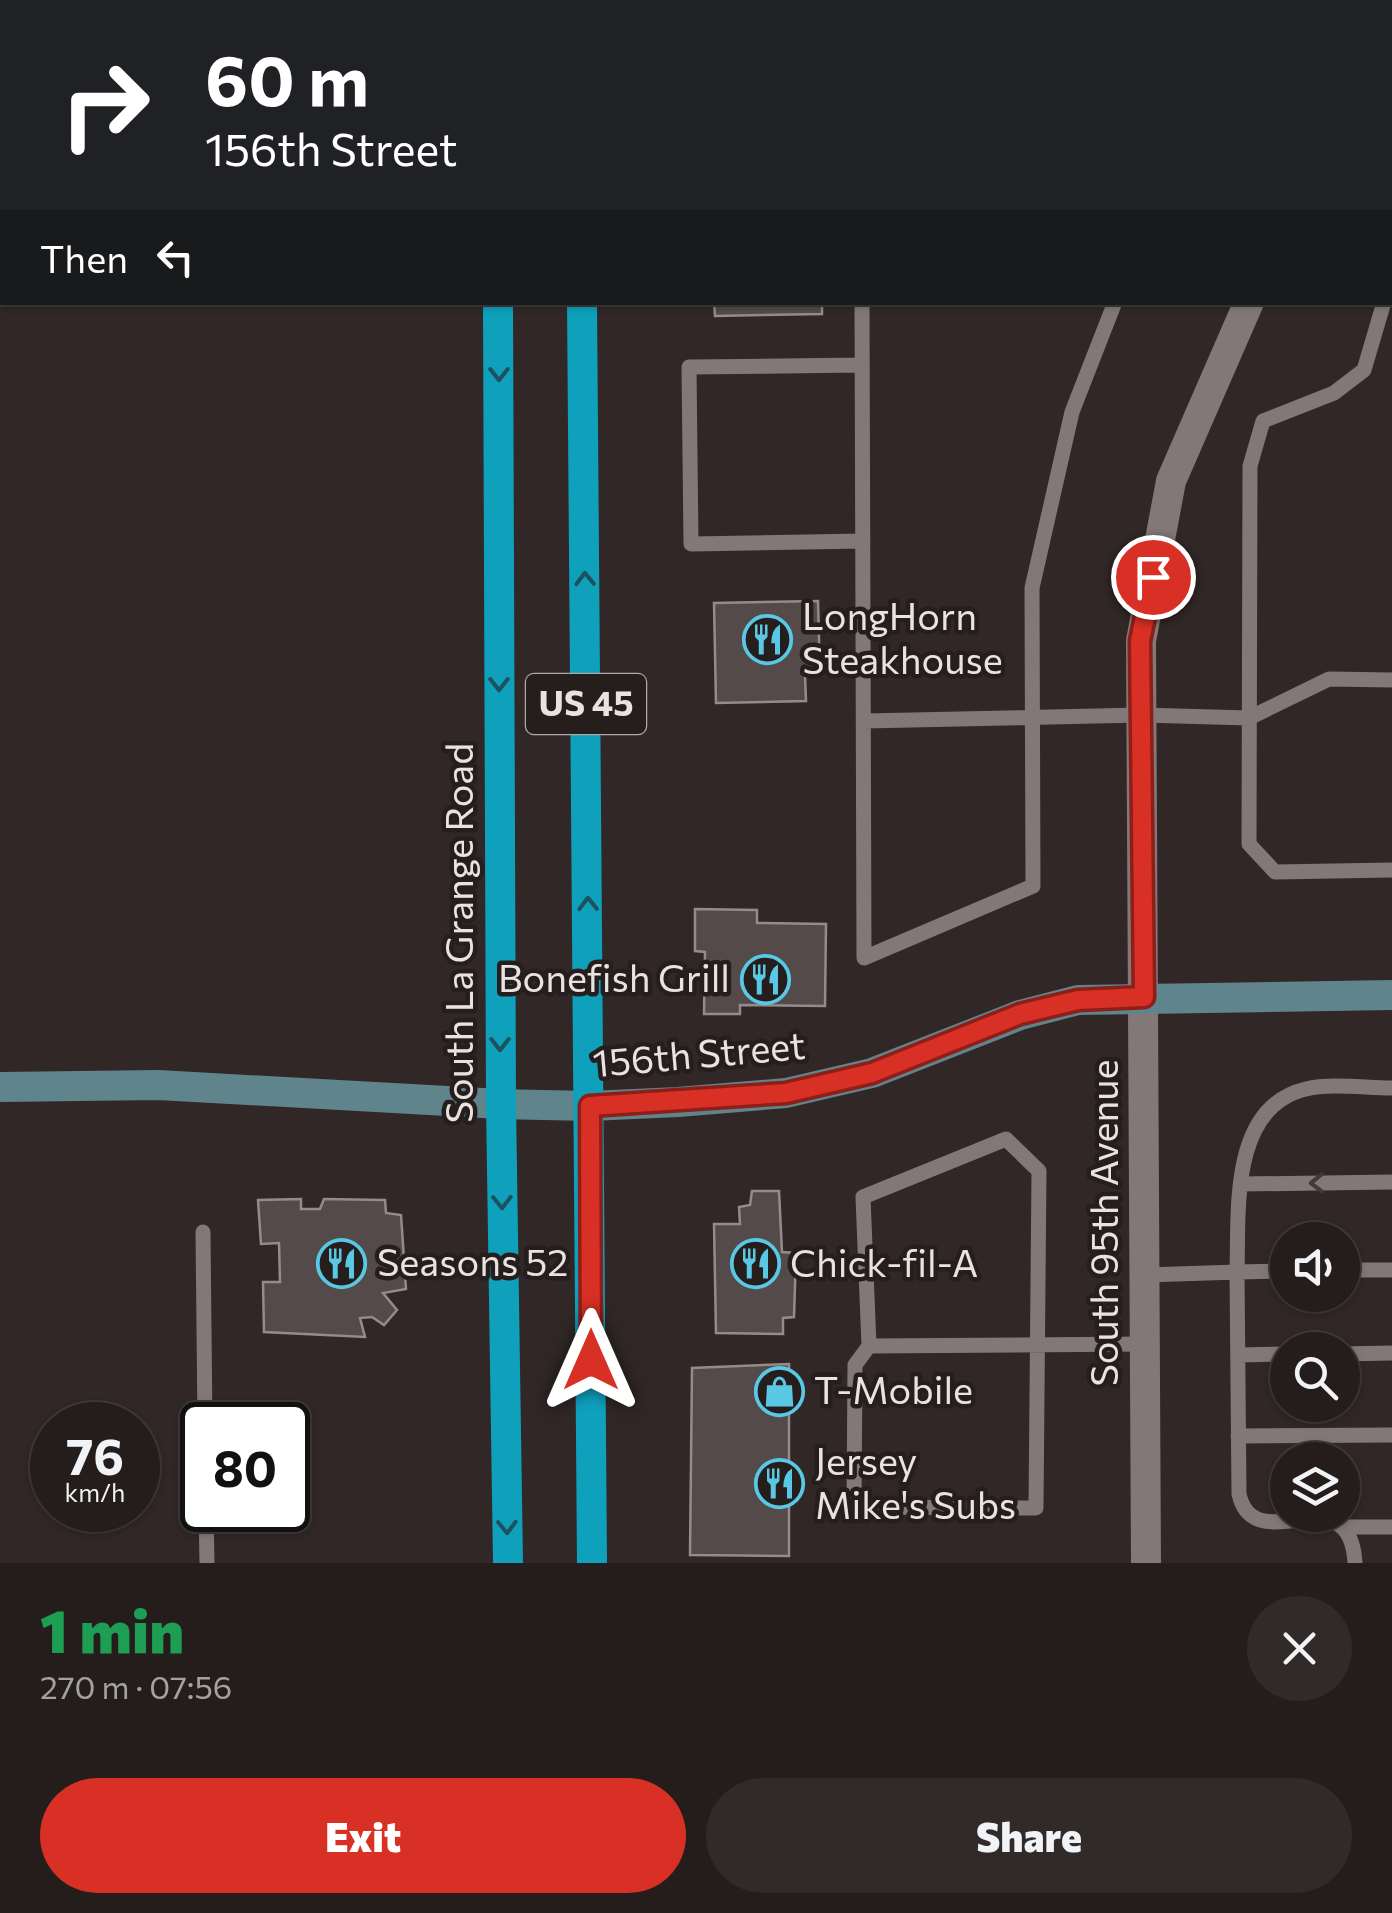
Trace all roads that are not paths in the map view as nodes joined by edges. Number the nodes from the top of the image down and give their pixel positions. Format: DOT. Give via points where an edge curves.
graph roads {
  1 [pos="498,305"];
  2 [pos="582,305"];
  3 [pos="862,305"];
  4 [pos="1114,305"];
  5 [pos="1248,305"];
  6 [pos="1383,305"];
  7 [pos="862,365"];
  8 [pos="863,541"];
  9 [pos="1392,680"];
  10 [pos="1141,715"];
  11 [pos="1032,717"];
  12 [pos="1250,718"];
  13 [pos="864,721"];
  14 [pos="1392,870"];
  15 [pos="1392,995"];
  16 [pos="1144,997"];
  17 [pos="0,1087"];
  18 [pos="1392,1088"];
  19 [pos="501,1104"];
  20 [pos="590,1106"];
  21 [pos="1392,1182"];
  22 [pos="1242,1184"];
  23 [pos="203,1232"];
  24 [pos="1360,1270"];
  25 [pos="1392,1270"];
  26 [pos="1270,1271"];
  27 [pos="1238,1272"];
  28 [pos="1146,1275"];
  29 [pos="1038,1344"];
  30 [pos="1146,1344"];
  31 [pos="869,1346"];
  32 [pos="1392,1353"];
  33 [pos="1270,1354"];
  34 [pos="1360,1354"];
  35 [pos="1238,1355"];
  36 [pos="205,1402"];
  37 [pos="1392,1435"];
  38 [pos="1238,1436"];
  39 [pos="1270,1521"];
  40 [pos="1392,1526"];
  41 [pos="1360,1527"];
  42 [pos="206,1532"];
  43 [pos="1349,1532"];
  44 [pos="207,1563"];
  45 [pos="508,1563"];
  46 [pos="592,1563"];
  47 [pos="1146,1563"];
  48 [pos="1355,1563"];
  1 -- 19 [label="highway, South La Grange Road / US 45, one-way"];
  20 -- 2 [label="highway, US 45, one-way"];
  3 -- 7 [label="lane"];
  4 -- 11 [label="lane" via="1072,412 1032,588"];
  5 -- 10 [label="street, South 95th Avenue" via="1171,481 1140,641"];
  6 -- 12 [label="lane" via="1364,370 1334,393 1264,421 1250,466"];
  7 -- 8 [label="lane"];
  7 -- 8 [label="lane" via="689,367 692,544"];
  8 -- 13 [label="lane"];
  9 -- 12 [label="lane" via="1328,679"];
  10 -- 11 [label="lane"];
  10 -- 12 [label="lane"];
  10 -- 16 [label="street, South 95th Avenue"];
  11 -- 13 [label="lane"];
  11 -- 13 [label="lane" via="1033,886 864,958"];
  12 -- 14 [label="lane" via="1249,844 1275,872"];
  15 -- 16 [label="street, 156th Street"];
  16 -- 20 [label="street, 156th Street" via="1078,1000 1020,1014 872,1073 786,1093"];
  16 -- 28 [label="street, South 95th Avenue"];
  17 -- 19 [label="street, 156th Street" via="158,1085"];
  18 -- 22 [label="lane" via="1306,1090 1276,1103 1255,1127"];
  19 -- 20 [label="street, 156th Street"];
  19 -- 45 [label="highway, South La Grange Road / US 45, one-way"];
  20 -- 46 [label="highway, US 45"];
  21 -- 22 [label="lane, one-way"];
  22 -- 27 [label="lane"];
  23 -- 36 [label="lane"];
  24 -- 25 [label="lane"];
  26 -- 27 [label="lane"];
  27 -- 28 [label="lane"];
  27 -- 35 [label="lane"];
  28 -- 30 [label="street, South 95th Avenue"];
  29 -- 30 [label="lane"];
  29 -- 31 [label="lane"];
  29 -- 31 [label="lane" via="1036,1508 854,1507 855,1364"];
  29 -- 31 [label="lane" via="1039,1171 1006,1139 863,1197"];
  30 -- 47 [label="street, South 95th Avenue"];
  32 -- 34 [label="lane"];
  33 -- 35 [label="lane"];
  35 -- 38 [label="lane"];
  37 -- 38 [label="lane"];
  38 -- 39 [label="lane" via="1242,1510"];
  40 -- 41 [label="lane"];
  42 -- 44 [label="lane"];
  43 -- 48 [label="lane"];
}
